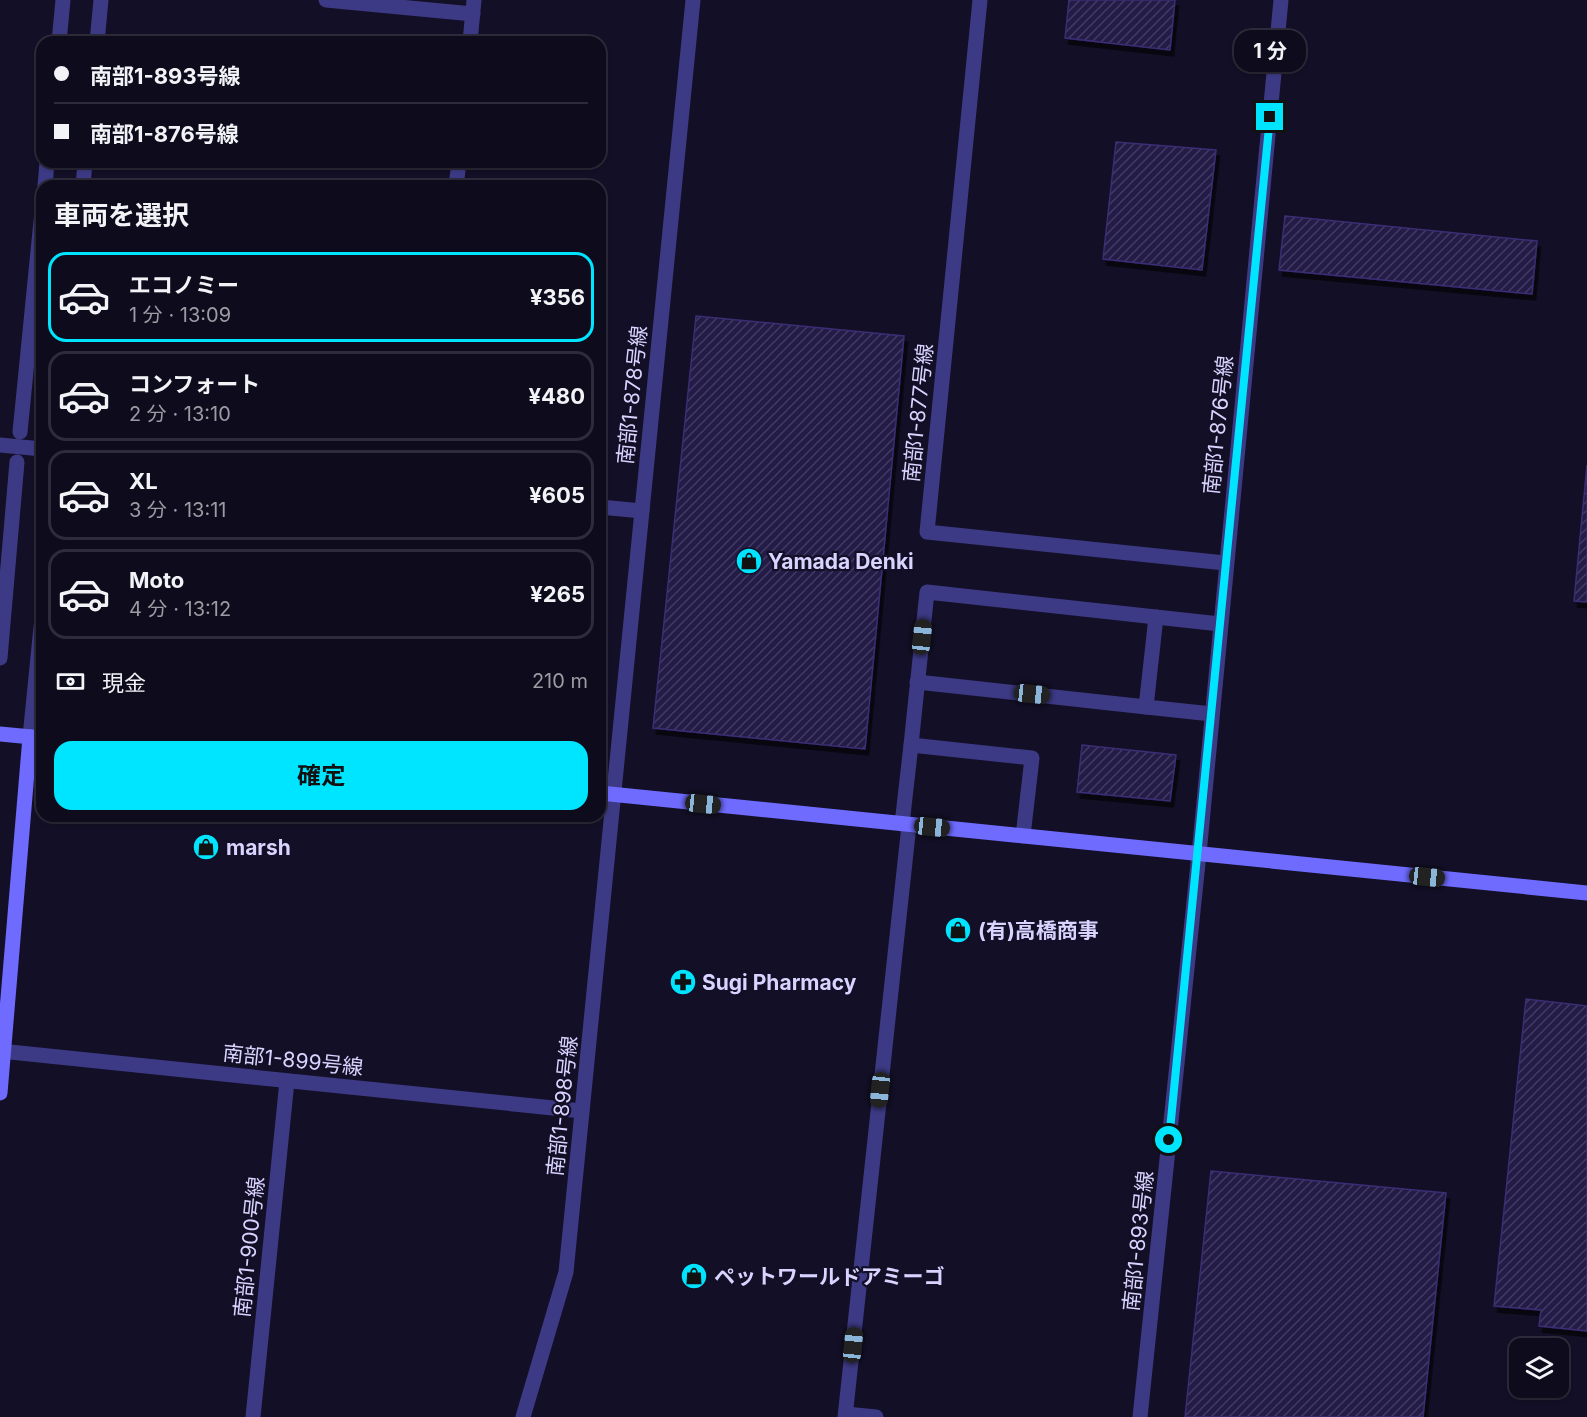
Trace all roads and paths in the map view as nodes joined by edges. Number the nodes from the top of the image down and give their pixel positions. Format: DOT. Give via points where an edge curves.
graph roads {
  1 [pos="63,0"];
  2 [pos="101,0"];
  3 [pos="326,0"];
  4 [pos="693,0"];
  5 [pos="980,0"];
  6 [pos="1281,0"];
  7 [pos="474,7"];
  8 [pos="60,36"];
  9 [pos="98,36"];
  10 [pos="471,36"];
  11 [pos="36,271"];
  12 [pos="20,432"];
  13 [pos="0,445"];
  14 [pos="36,448"];
  15 [pos="17,462"];
  16 [pos="606,508"];
  17 [pos="642,511"];
  18 [pos="1225,563"];
  19 [pos="1156,616"];
  20 [pos="1220,624"];
  21 [pos="0,658"];
  22 [pos="917,682"];
  23 [pos="1146,706"];
  24 [pos="1212,714"];
  25 [pos="0,734"];
  26 [pos="36,738"];
  27 [pos="911,745"];
  28 [pos="607,794"];
  29 [pos="605,822"];
  30 [pos="905,824"];
  31 [pos="1023,836"];
  32 [pos="1199,854"];
  33 [pos="1587,893"];
  34 [pos="2,1051"];
  35 [pos="287,1081"];
  36 [pos="0,1093"];
  37 [pos="582,1111"];
  38 [pos="846,1416"];
  39 [pos="253,1417"];
  40 [pos="523,1417"];
  41 [pos="876,1417"];
  42 [pos="1140,1417"];
  1 -- 8 [label="street"];
  2 -- 9 [label="street"];
  3 -- 7 [label="street"];
  4 -- 17 [label="street, 南部1-878号線"];
  5 -- 18 [label="street, 南部1-877号線" via="927,532"];
  6 -- 18 [label="street, 南部1-876号線"];
  7 -- 10 [label="street"];
  11 -- 12 [label="street"];
  13 -- 14 [label="street"];
  15 -- 21 [label="street"];
  16 -- 17 [label="street"];
  17 -- 28 [label="street, 南部1-878号線"];
  18 -- 20 [label="street, 南部1-876号線"];
  19 -- 20 [label="street"];
  19 -- 22 [label="street" via="927,592"];
  19 -- 23 [label="street"];
  20 -- 24 [label="street, 南部1-876号線"];
  22 -- 23 [label="street"];
  22 -- 27 [label="street"];
  23 -- 24 [label="street"];
  24 -- 32 [label="street, 南部1-876号線"];
  25 -- 26 [label="street"];
  26 -- 34 [label="street"];
  27 -- 30 [label="street"];
  27 -- 31 [label="street" via="1032,758"];
  28 -- 30 [label="street"];
  29 -- 37 [label="street, 南部1-898号線"];
  30 -- 31 [label="street"];
  30 -- 38 [label="street"];
  31 -- 32 [label="street"];
  32 -- 33 [label="street"];
  32 -- 42 [label="street, 南部1-893号線"];
  34 -- 35 [label="street, 南部1-899号線"];
  34 -- 36 [label="street"];
  35 -- 37 [label="street, 南部1-899号線"];
  35 -- 39 [label="street, 南部1-900号線"];
  37 -- 40 [label="street, 南部1-898号線" via="566,1272"];
  38 -- 41 [label="street"];
}
